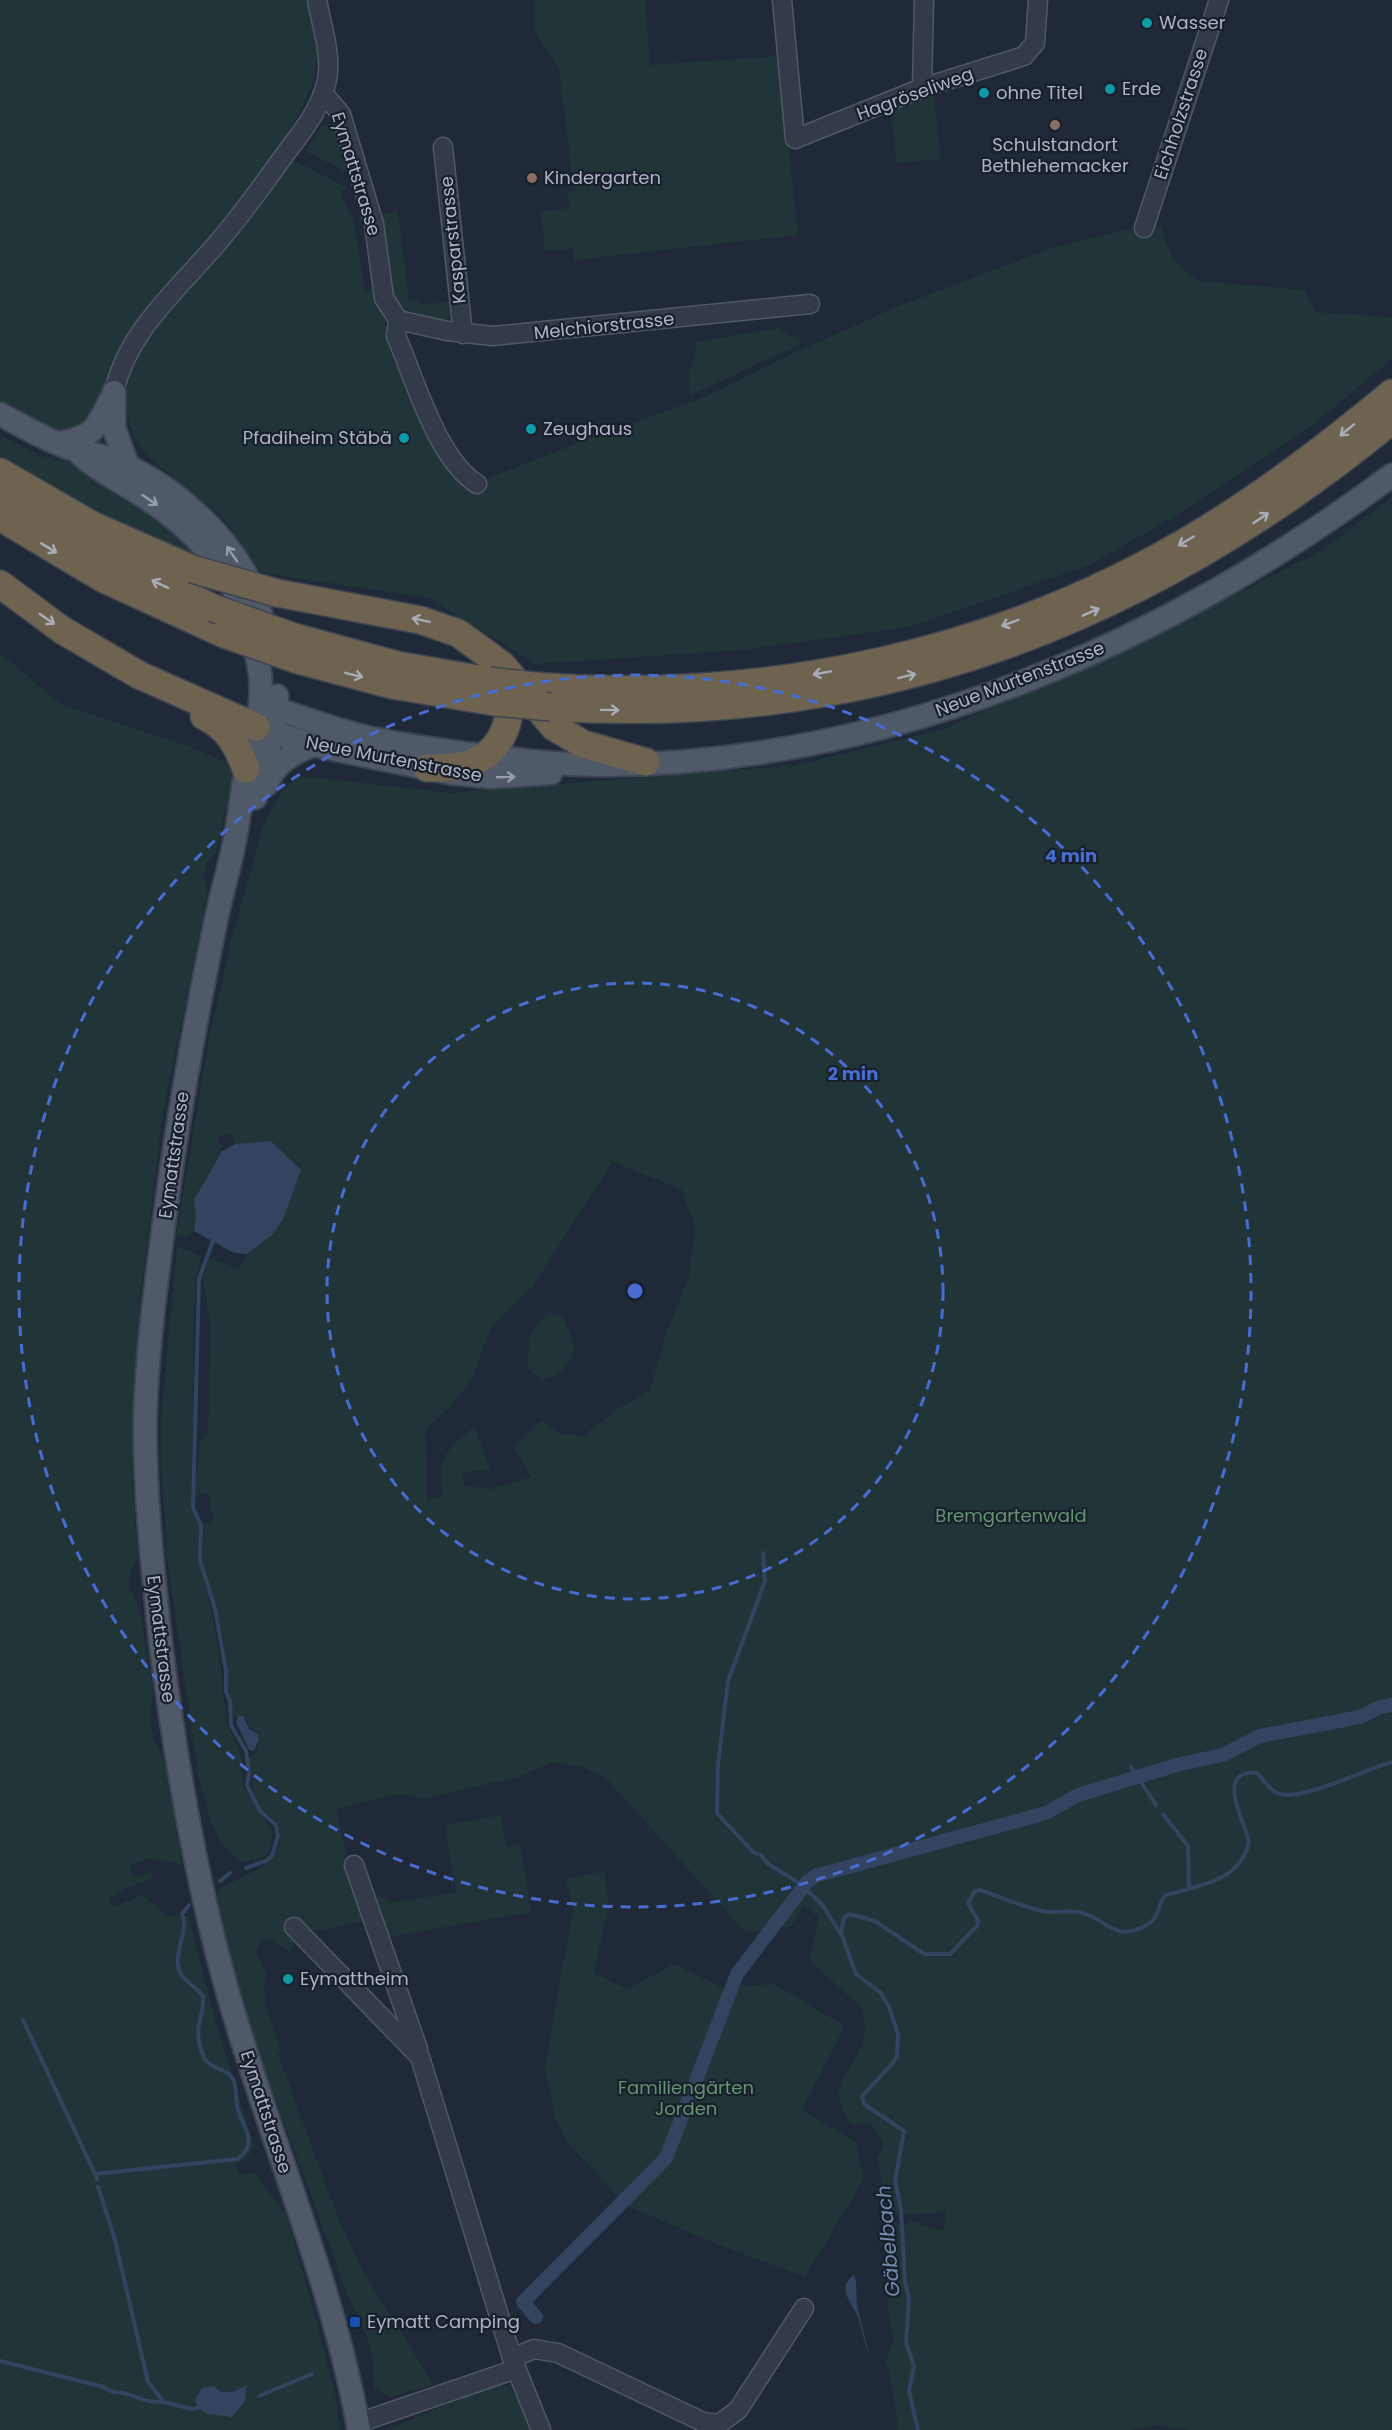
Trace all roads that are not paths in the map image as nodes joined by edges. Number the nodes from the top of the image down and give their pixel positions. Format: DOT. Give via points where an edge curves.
graph roads {
  1 [pos="317,0"];
  2 [pos="782,0"];
  3 [pos="924,0"];
  4 [pos="1038,0"];
  5 [pos="1220,0"];
  6 [pos="922,88"];
  7 [pos="323,93"];
  8 [pos="443,147"];
  9 [pos="1144,228"];
  10 [pos="810,304"];
  11 [pos="398,320"];
  12 [pos="463,334"];
  13 [pos="114,392"];
  14 [pos="1392,393"];
  15 [pos="0,414"];
  16 [pos="1392,420"];
  17 [pos="69,447"];
  18 [pos="0,472"];
  19 [pos="121,473"];
  20 [pos="1392,475"];
  21 [pos="477,484"];
  22 [pos="0,492"];
  23 [pos="0,517"];
  24 [pos="0,584"];
  25 [pos="474,642"];
  26 [pos="296,649"];
  27 [pos="158,686"];
  28 [pos="492,691"];
  29 [pos="266,718"];
  30 [pos="313,745"];
  31 [pos="484,755"];
  32 [pos="646,762"];
  33 [pos="606,765"];
  34 [pos="427,768"];
  35 [pos="246,769"];
  36 [pos="255,804"];
  37 [pos="236,837"];
  38 [pos="354,1864"];
  39 [pos="294,1928"];
  40 [pos="420,2057"];
  41 [pos="804,2308"];
  42 [pos="514,2364"];
  43 [pos="359,2426"];
  44 [pos="541,2430"];
  1 -- 7 [label="street, Eymattstrasse" via="328,57"];
  2 -- 6 [label="street, Hagröseliweg" via="795,139"];
  3 -- 6 [label="street"];
  4 -- 6 [label="street, Hagröseliweg" via="1033,48 1020,58"];
  5 -- 9 [label="street, Eichholzstrasse"];
  7 -- 11 [label="street, Eymattstrasse" via="341,114 374,224 384,298"];
  7 -- 13 [label="street, Eymattstrasse" via="298,139 249,204 140,333 121,366"];
  8 -- 12 [label="street, Kasparstrasse"];
  10 -- 12 [label="street, Melchiorstrasse" via="511,335"];
  11 -- 12 [label="street, Melchiorstrasse"];
  11 -- 21 [label="street, Eymattstrasse" via="396,336 441,444 458,469"];
  13 -- 17 [label="main road" via="92,432"];
  13 -- 19 [label="main road" via="114,428 125,459"];
  14 -- 28 [label="highway, one-way, bridge" via="1290,474 1206,530 1099,587 995,629 867,665 767,682 654,690 534,686"];
  15 -- 17 [label="main road"];
  28 -- 16 [label="highway, one-way, bridge" via="551,707 655,710 769,702 870,685 1000,649 1106,606 1216,547 1301,491"];
  17 -- 19 [label="main road" via="90,465"];
  25 -- 18 [label="highway, one-way, bridge" via="432,623 277,593 192,568 92,525"];
  19 -- 29 [label="main road, Eymattstrasse" via="180,522 221,566 237,596 256,654"];
  20 -- 32 [label="main road, Neue Murtenstrasse" via="1316,529 1200,599 1109,645 999,691 917,718 817,743"];
  26 -- 22 [label="highway, one-way, bridge" via="112,561"];
  23 -- 26 [label="highway, one-way, bridge" via="102,578 225,634"];
  24 -- 27 [label="highway, one-way" via="62,630"];
  25 -- 31 [label="highway" via="504,685 509,701 505,730"];
  25 -- 32 [label="highway" via="502,665 554,727 583,744"];
  26 -- 28 [label="highway" via="392,685"];
  27 -- 29 [label="highway"];
  27 -- 35 [label="highway" via="173,700 224,729 235,742"];
  29 -- 30 [label="main road, Neue Murtenstrasse"];
  29 -- 31 [label="main road, Neue Murtenstrasse"];
  29 -- 35 [label="main road, Eymattstrasse"];
  29 -- 36 [label="main road, Eymattstrasse"];
  30 -- 34 [label="main road, Neue Murtenstrasse"];
  30 -- 36 [label="main road, Eymattstrasse" via="272,769"];
  31 -- 33 [label="main road, Neue Murtenstrasse"];
  31 -- 34 [label="highway" via="459,766"];
  32 -- 33 [label="main road, Neue Murtenstrasse"];
  34 -- 33 [label="main road, Neue Murtenstrasse, one-way" via="491,777"];
  35 -- 37 [label="main road, Eymattstrasse"];
  36 -- 37 [label="main road, Eymattstrasse"];
  37 -- 43 [label="main road, Eymattstrasse" via="216,917 185,1080 156,1281 146,1392 149,1533 172,1720 205,1904 229,1996 315,2263"];
  38 -- 40 [label="street"];
  39 -- 40 [label="street"];
  40 -- 42 [label="street"];
  41 -- 42 [label="street, Eymattstrasse" via="738,2410 719,2424 703,2422 558,2352 534,2349"];
  42 -- 43 [label="street, Eymattstrasse"];
  42 -- 44 [label="street"];
}
